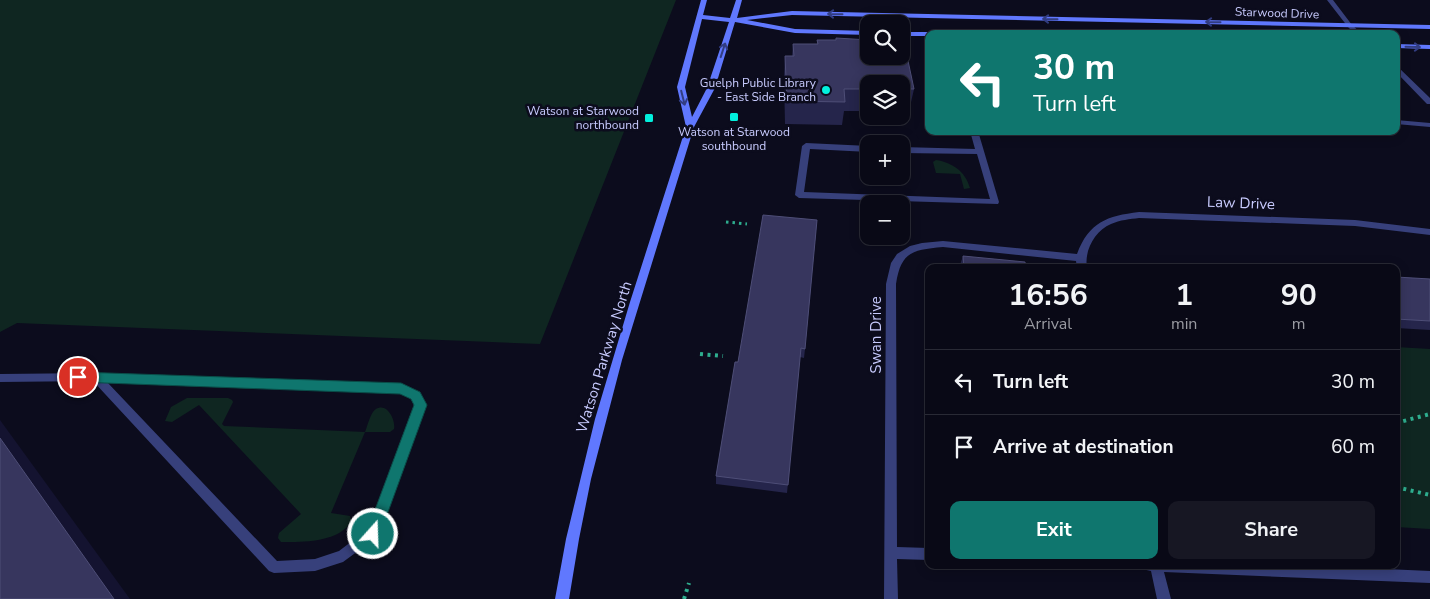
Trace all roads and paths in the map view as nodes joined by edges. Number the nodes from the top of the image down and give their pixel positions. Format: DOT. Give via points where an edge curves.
graph roads {
  1 [pos="704,0"];
  2 [pos="738,0"];
  3 [pos="1330,0"];
  4 [pos="699,17"];
  5 [pos="733,20"];
  6 [pos="1350,26"];
  7 [pos="1430,27"];
  8 [pos="1355,30"];
  9 [pos="860,33"];
  10 [pos="910,34"];
  11 [pos="925,34"];
  12 [pos="1400,46"];
  13 [pos="1430,47"];
  14 [pos="1400,71"];
  15 [pos="1430,102"];
  16 [pos="1400,122"];
  17 [pos="1430,125"];
  18 [pos="690,127"];
  19 [pos="975,135"];
  20 [pos="860,148"];
  21 [pos="910,150"];
  22 [pos="980,152"];
  23 [pos="726,222"];
  24 [pos="747,224"];
  25 [pos="1430,232"];
  26 [pos="1081,263"];
  27 [pos="700,354"];
  28 [pos="723,356"];
  29 [pos="96,377"];
  30 [pos="0,378"];
  31 [pos="1430,414"];
  32 [pos="1400,422"];
  33 [pos="1400,488"];
  34 [pos="1430,495"];
  35 [pos="891,553"];
  36 [pos="925,554"];
  37 [pos="1157,569"];
  38 [pos="1247,569"];
  39 [pos="1430,577"];
  40 [pos="689,583"];
  41 [pos="562,599"];
  42 [pos="684,599"];
  43 [pos="891,599"];
  44 [pos="1164,599"];
  1 -- 4 [label="street, Watson Parkway North"];
  2 -- 5 [label="street, Watson Parkway North"];
  3 -- 6 [label="street"];
  4 -- 5 [label="street, Starwood Drive"];
  4 -- 18 [label="street, Watson Parkway North, one-way" via="681,86"];
  6 -- 5 [label="street, Starwood Drive, one-way" via="792,13"];
  5 -- 9 [label="street, Starwood Drive" via="795,31"];
  18 -- 5 [label="street, Watson Parkway North, one-way" via="711,88"];
  6 -- 7 [label="street, Starwood Drive"];
  6 -- 8 [label="street"];
  10 -- 11 [label="street"];
  12 -- 13 [label="street, one-way"];
  14 -- 15 [label="street"];
  16 -- 17 [label="street"];
  18 -- 41 [label="street, Watson Parkway North" via="598,426"];
  19 -- 22 [label="street"];
  20 -- 22 [label="street" via="806,146 799,195 995,202"];
  21 -- 22 [label="street"];
  23 -- 24 [label="path"];
  25 -- 26 [label="street, Law Drive" via="1355,223 1139,215 1118,218 1092,232"];
  26 -- 35 [label="street, Swan Drive" via="943,244 922,246 903,254 892,267"];
  27 -- 28 [label="path"];
  29 -- 29 [label="street" via="401,389 415,396 420,405 373,534 343,556 315,565 274,567"];
  29 -- 30 [label="street"];
  31 -- 32 [label="path"];
  33 -- 34 [label="path"];
  35 -- 36 [label="street"];
  35 -- 43 [label="street, Swan Drive"];
  37 -- 44 [label="street"];
  38 -- 39 [label="street"];
  40 -- 42 [label="path"];
}
